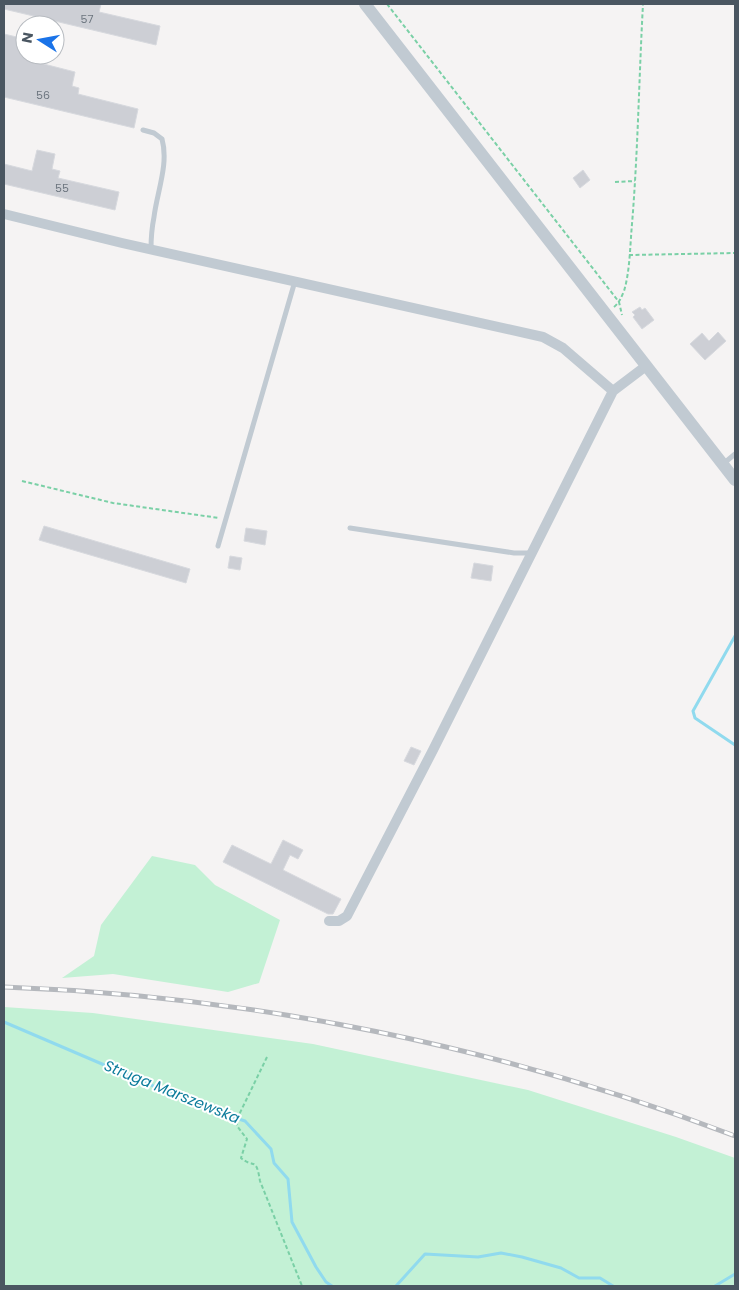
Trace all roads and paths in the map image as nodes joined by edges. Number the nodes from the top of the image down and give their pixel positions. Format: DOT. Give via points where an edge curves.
graph roads {
  1 [pos="365,4"];
  2 [pos="387,4"];
  3 [pos="643,4"];
  4 [pos="143,130"];
  5 [pos="636,181"];
  6 [pos="615,182"];
  7 [pos="4,214"];
  8 [pos="150,249"];
  9 [pos="735,253"];
  10 [pos="629,255"];
  11 [pos="295,281"];
  12 [pos="619,302"];
  13 [pos="607,315"];
  14 [pos="622,316"];
  15 [pos="646,366"];
  16 [pos="613,391"];
  17 [pos="735,454"];
  18 [pos="723,464"];
  19 [pos="735,480"];
  20 [pos="22,481"];
  21 [pos="226,519"];
  22 [pos="350,528"];
  23 [pos="218,546"];
  24 [pos="531,553"];
  25 [pos="329,921"];
  26 [pos="268,1057"];
  27 [pos="302,1286"];
  1 -- 13 [label="street"];
  2 -- 12 [label="path"];
  3 -- 5 [label="path"];
  4 -- 8 [label="lane" via="154,132 162,139 164,150"];
  5 -- 6 [label="path"];
  5 -- 10 [label="path"];
  7 -- 8 [label="street"];
  8 -- 11 [label="street"];
  9 -- 10 [label="path"];
  10 -- 12 [label="path"];
  11 -- 16 [label="street" via="543,337 563,348"];
  11 -- 21 [label="lane"];
  12 -- 13 [label="path"];
  12 -- 14 [label="path"];
  13 -- 15 [label="street"];
  15 -- 16 [label="street"];
  15 -- 18 [label="street"];
  16 -- 24 [label="street"];
  17 -- 18 [label="lane"];
  18 -- 19 [label="street"];
  20 -- 21 [label="path" via="113,503"];
  21 -- 23 [label="lane"];
  22 -- 24 [label="lane"];
  24 -- 25 [label="street" via="346,916 339,921"];
  26 -- 27 [label="path" via="236,1121 247,1139 241,1158 256,1165"];
}
